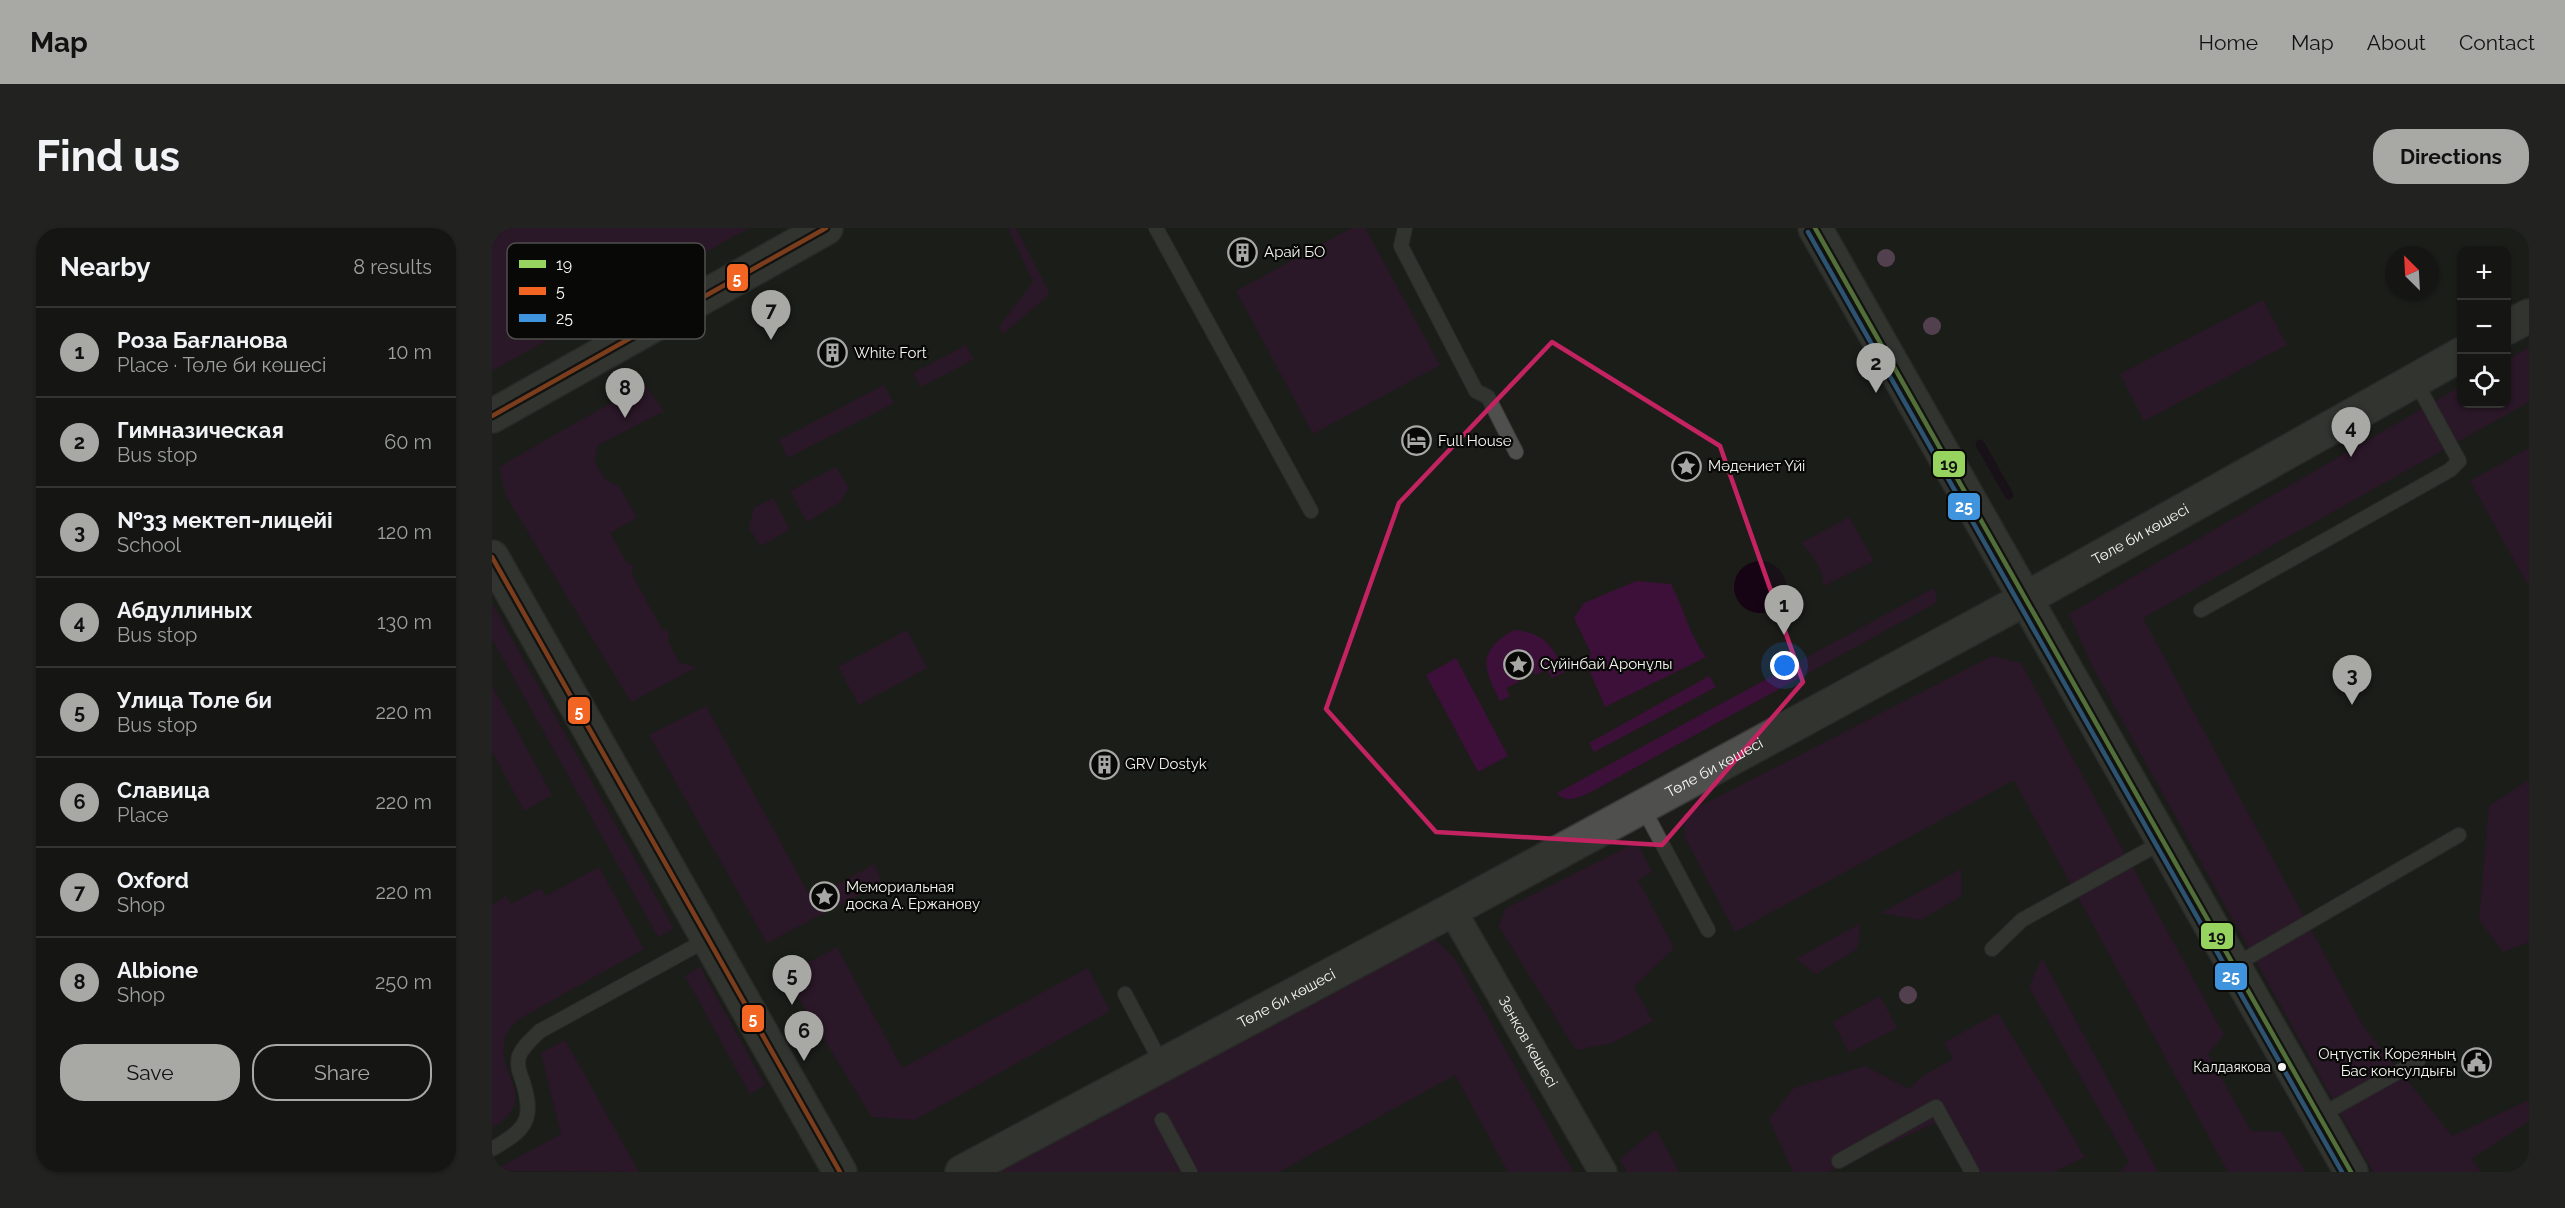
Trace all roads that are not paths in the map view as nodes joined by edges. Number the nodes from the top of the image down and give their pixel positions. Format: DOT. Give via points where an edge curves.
graph roads {
  1 [pos="826,228"];
  2 [pos="1156,228"];
  3 [pos="1405,228"];
  4 [pos="1815,228"];
  5 [pos="705,296"];
  6 [pos="2529,316"];
  7 [pos="2511,325"];
  8 [pos="629,339"];
  9 [pos="2457,357"];
  10 [pos="2415,380"];
  11 [pos="492,416"];
  12 [pos="1516,452"];
  13 [pos="1311,511"];
  14 [pos="492,557"];
  15 [pos="2027,598"];
  16 [pos="2201,610"];
  17 [pos="1642,806"];
  18 [pos="2459,835"];
  19 [pos="2164,841"];
  20 [pos="1452,910"];
  21 [pos="1708,930"];
  22 [pos="708,939"];
  23 [pos="1992,948"];
  24 [pos="2235,965"];
  25 [pos="1125,994"];
  26 [pos="2418,1061"];
  27 [pos="1162,1066"];
  28 [pos="2319,1116"];
  29 [pos="1162,1120"];
  30 [pos="492,1149"];
  31 [pos="1839,1161"];
  32 [pos="2341,1169"];
  33 [pos="840,1172"];
  34 [pos="962,1172"];
  35 [pos="1190,1172"];
  36 [pos="1603,1172"];
  37 [pos="1972,1172"];
  1 -- 5 [label="main road"];
  2 -- 13 [label="lane"];
  3 -- 12 [label="lane" via="1401,246 1476,391 1488,397"];
  4 -- 15 [label="main road"];
  6 -- 7 [label="main road"];
  8 -- 11 [label="main road"];
  9 -- 10 [label="main road, Төле би көшесі"];
  10 -- 15 [label="main road, Төле би көшесі"];
  10 -- 16 [label="lane" via="2459,461 2450,470"];
  14 -- 22 [label="main road"];
  15 -- 17 [label="main road, Төле би көшесі"];
  15 -- 19 [label="main road"];
  17 -- 20 [label="main road, Төле би көшесі"];
  17 -- 21 [label="lane"];
  18 -- 24 [label="lane"];
  19 -- 23 [label="lane" via="2022,920"];
  19 -- 24 [label="main road"];
  20 -- 27 [label="main road, Төле би көшесі"];
  20 -- 36 [label="street, Зенков көшесі"];
  22 -- 30 [label="lane" via="540,1031 526,1044 519,1057 519,1069 529,1100 528,1116 521,1130"];
  22 -- 33 [label="main road"];
  24 -- 28 [label="main road"];
  25 -- 27 [label="lane"];
  26 -- 28 [label="lane"];
  27 -- 34 [label="main road, Төле би көшесі"];
  28 -- 32 [label="main road"];
  29 -- 35 [label="lane"];
  31 -- 37 [label="lane" via="1936,1107"];
}
